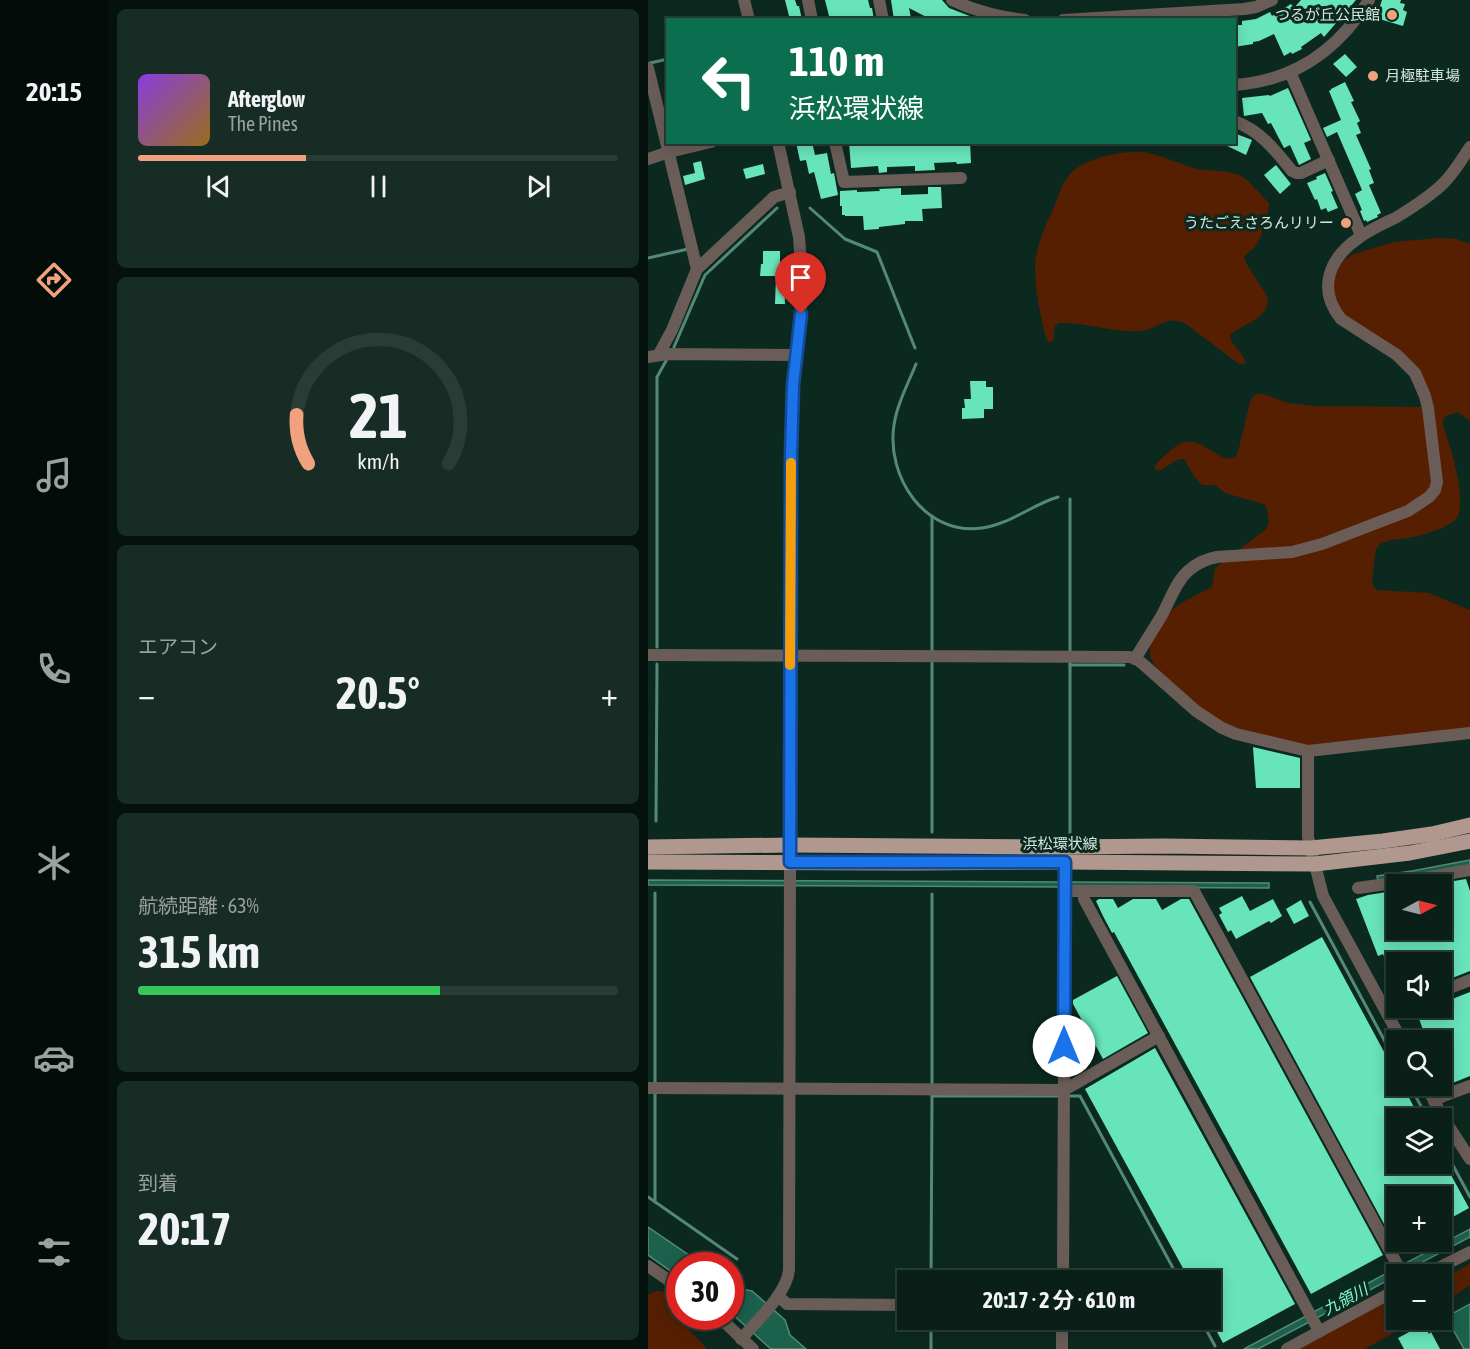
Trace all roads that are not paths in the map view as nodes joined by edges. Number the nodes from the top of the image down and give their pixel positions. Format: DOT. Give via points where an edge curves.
graph roads {
  1 [pos="744,0"];
  2 [pos="808,0"];
  3 [pos="879,0"];
  4 [pos="952,0"];
  5 [pos="1163,0"];
  6 [pos="1272,0"];
  7 [pos="1369,0"];
  8 [pos="1236,5"];
  9 [pos="980,16"];
  10 [pos="1164,16"];
  11 [pos="748,18"];
  12 [pos="812,18"];
  13 [pos="884,18"];
  14 [pos="1012,18"];
  15 [pos="1114,18"];
  16 [pos="648,68"];
  17 [pos="1290,72"];
  18 [pos="1236,85"];
  19 [pos="1236,122"];
  20 [pos="666,140"];
  21 [pos="667,144"];
  22 [pos="703,144"];
  23 [pos="778,144"];
  24 [pos="835,144"];
  25 [pos="1470,147"];
  26 [pos="669,152"];
  27 [pos="648,159"];
  28 [pos="1329,160"];
  29 [pos="961,178"];
  30 [pos="790,192"];
  31 [pos="1362,235"];
  32 [pos="697,269"];
  33 [pos="797,355"];
  34 [pos="653,356"];
  35 [pos="648,655"];
  36 [pos="790,656"];
  37 [pos="1135,659"];
  38 [pos="1470,733"];
  39 [pos="1308,751"];
  40 [pos="1470,825"];
  41 [pos="1470,841"];
  42 [pos="790,845"];
  43 [pos="648,846"];
  44 [pos="1311,848"];
  45 [pos="648,862"];
  46 [pos="1315,864"];
  47 [pos="1065,869"];
  48 [pos="1470,870"];
  49 [pos="790,876"];
  50 [pos="1358,888"];
  51 [pos="1065,890"];
  52 [pos="1084,891"];
  53 [pos="1470,980"];
  54 [pos="1452,987"];
  55 [pos="1386,1000"];
  56 [pos="1159,1036"];
  57 [pos="1470,1086"];
  58 [pos="648,1088"];
  59 [pos="789,1089"];
  60 [pos="1064,1090"];
  61 [pos="1431,1096"];
  62 [pos="1434,1101"];
  63 [pos="1470,1159"];
  64 [pos="1470,1252"];
  65 [pos="1397,1264"];
  66 [pos="1446,1264"];
  67 [pos="648,1266"];
  68 [pos="1063,1270"];
  69 [pos="666,1278"];
  70 [pos="1386,1295"];
  71 [pos="777,1298"];
  72 [pos="897,1305"];
  73 [pos="1318,1329"];
  74 [pos="736,1330"];
  75 [pos="1062,1330"];
  76 [pos="744,1336"];
  77 [pos="753,1349"];
  78 [pos="1062,1349"];
  79 [pos="1287,1349"];
  1 -- 11 [label="street"];
  2 -- 12 [label="street"];
  3 -- 13 [label="street"];
  4 -- 9 [label="street"];
  5 -- 10 [label="street"];
  6 -- 8 [label="street" via="1256,8"];
  7 -- 17 [label="street" via="1336,42"];
  8 -- 10 [label="street"];
  9 -- 14 [label="street"];
  10 -- 15 [label="street"];
  16 -- 20 [label="street"];
  17 -- 18 [label="street" via="1253,84"];
  17 -- 28 [label="street"];
  19 -- 28 [label="street" via="1268,141 1292,171 1301,173"];
  21 -- 26 [label="street"];
  22 -- 26 [label="street"];
  23 -- 30 [label="street"];
  24 -- 29 [label="street" via="844,183"];
  25 -- 31 [label="street" via="1435,191"];
  26 -- 27 [label="street"];
  26 -- 32 [label="street"];
  28 -- 31 [label="street"];
  30 -- 32 [label="street" via="774,197"];
  30 -- 33 [label="street" via="802,278"];
  31 -- 37 [label="street" via="1347,247 1331,270 1330,301 1341,319 1397,355 1421,384 1428,408 1435,490 1408,511 1314,546 1292,552 1217,557 1196,565 1180,580"];
  32 -- 34 [label="street" via="672,330"];
  33 -- 34 [label="street"];
  33 -- 36 [label="street" via="791,455"];
  35 -- 36 [label="street"];
  36 -- 37 [label="street"];
  36 -- 42 [label="street"];
  37 -- 39 [label="street" via="1222,728"];
  38 -- 39 [label="street"];
  39 -- 44 [label="street"];
  40 -- 44 [label="main road, 浜松環状線" via="1383,841"];
  41 -- 46 [label="main road, 浜松環状線"];
  42 -- 43 [label="main road, 浜松環状線"];
  42 -- 44 [label="main road, 浜松環状線"];
  42 -- 49 [label="street"];
  44 -- 46 [label="street"];
  45 -- 49 [label="main road, 浜松環状線"];
  46 -- 47 [label="main road, 浜松環状線"];
  46 -- 55 [label="street" via="1323,896"];
  47 -- 49 [label="main road, 浜松環状線"];
  47 -- 51 [label="street"];
  48 -- 50 [label="street"];
  49 -- 59 [label="street"];
  51 -- 52 [label="street"];
  51 -- 60 [label="street"];
  52 -- 56 [label="street" via="1084,899"];
  52 -- 65 [label="street" via="1194,891"];
  53 -- 54 [label="street"];
  56 -- 60 [label="street"];
  56 -- 73 [label="street"];
  57 -- 62 [label="street"];
  58 -- 59 [label="street"];
  59 -- 60 [label="street"];
  59 -- 71 [label="street" via="789,1270"];
  60 -- 68 [label="street"];
  61 -- 62 [label="street"];
  62 -- 63 [label="street"];
  64 -- 66 [label="street"];
  67 -- 69 [label="street"];
  70 -- 73 [label="street"];
  71 -- 72 [label="street" via="787,1304"];
  71 -- 76 [label="street"];
  73 -- 79 [label="street"];
  74 -- 76 [label="street"];
  75 -- 78 [label="street"];
  76 -- 77 [label="street"];
}
